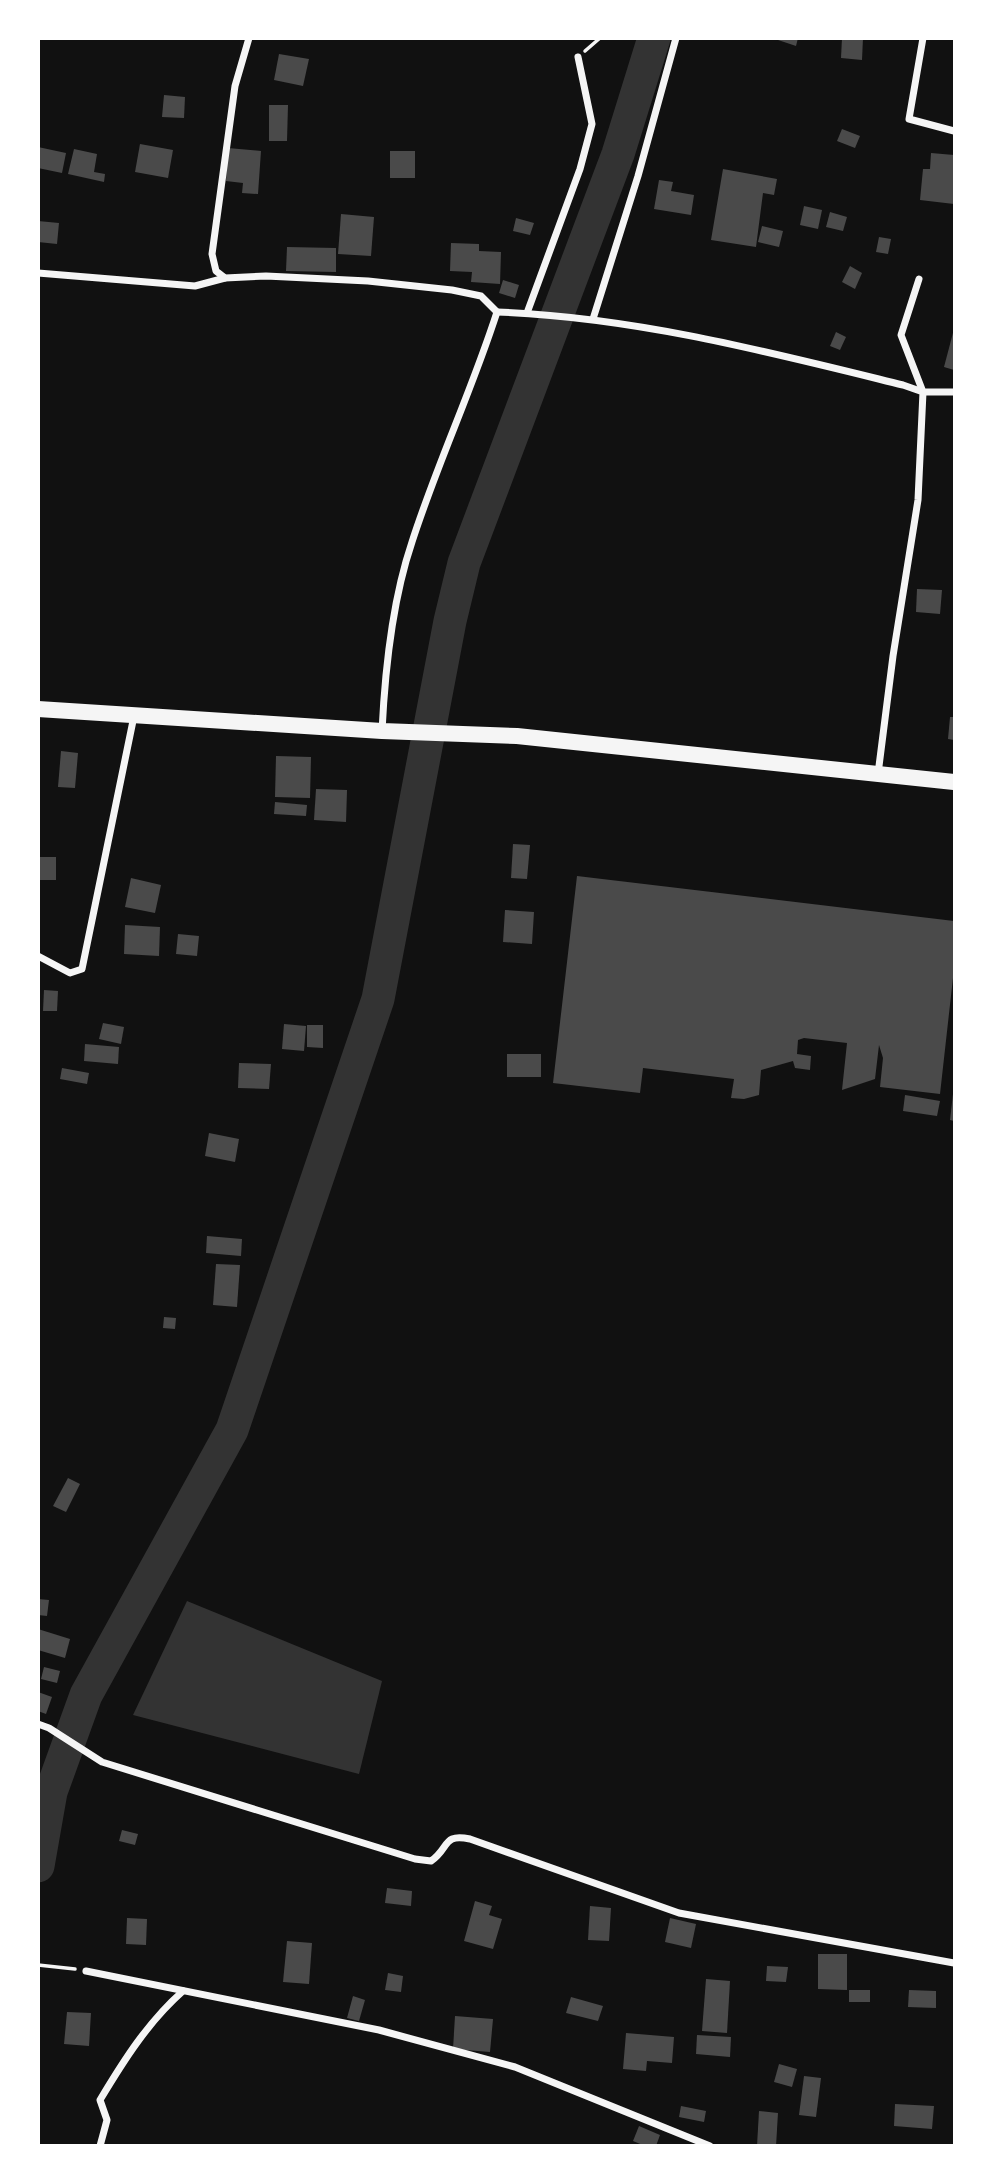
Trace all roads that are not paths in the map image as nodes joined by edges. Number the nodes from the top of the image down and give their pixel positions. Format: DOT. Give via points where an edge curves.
graph roads {
  1 [pos="249,38"];
  2 [pos="676,38"];
  3 [pos="923,38"];
  4 [pos="578,57"];
  5 [pos="954,131"];
  6 [pos="38,273"];
  7 [pos="225,278"];
  8 [pos="919,279"];
  9 [pos="496,312"];
  10 [pos="527,313"];
  11 [pos="593,319"];
  12 [pos="954,392"];
  13 [pos="923,393"];
  14 [pos="38,709"];
  15 [pos="134,715"];
  16 [pos="388,731"];
  17 [pos="878,775"];
  18 [pos="954,782"];
  19 [pos="38,956"];
  20 [pos="38,1724"];
  21 [pos="954,1963"];
  22 [pos="86,1971"];
  23 [pos="183,1991"];
  24 [pos="100,2146"];
  25 [pos="710,2146"];
  1 -- 7 [label="street" via="236,86 212,254 216,271"];
  2 -- 11 [label="street"];
  3 -- 5 [label="street" via="909,119"];
  4 -- 10 [label="street" via="592,124"];
  6 -- 7 [label="street" via="195,286"];
  7 -- 9 [label="street" via="355,280 452,290 481,296"];
  8 -- 13 [label="street" via="901,335"];
  9 -- 10 [label="street"];
  9 -- 16 [label="street" via="411,545 388,649"];
  10 -- 11 [label="street"];
  11 -- 13 [label="street" via="737,345"];
  12 -- 13 [label="street"];
  13 -- 17 [label="street" via="918,500"];
  14 -- 15 [label="main road"];
  15 -- 16 [label="main road"];
  15 -- 19 [label="street" via="82,969 70,973"];
  16 -- 17 [label="main road" via="517,736"];
  17 -- 18 [label="main road"];
  20 -- 21 [label="street" via="102,1762 415,1859 431,1861 455,1836 679,1913"];
  22 -- 23 [label="street"];
  23 -- 24 [label="street" via="151,2022 100,2100 107,2120"];
  23 -- 25 [label="street" via="379,2030 515,2067"];
}
